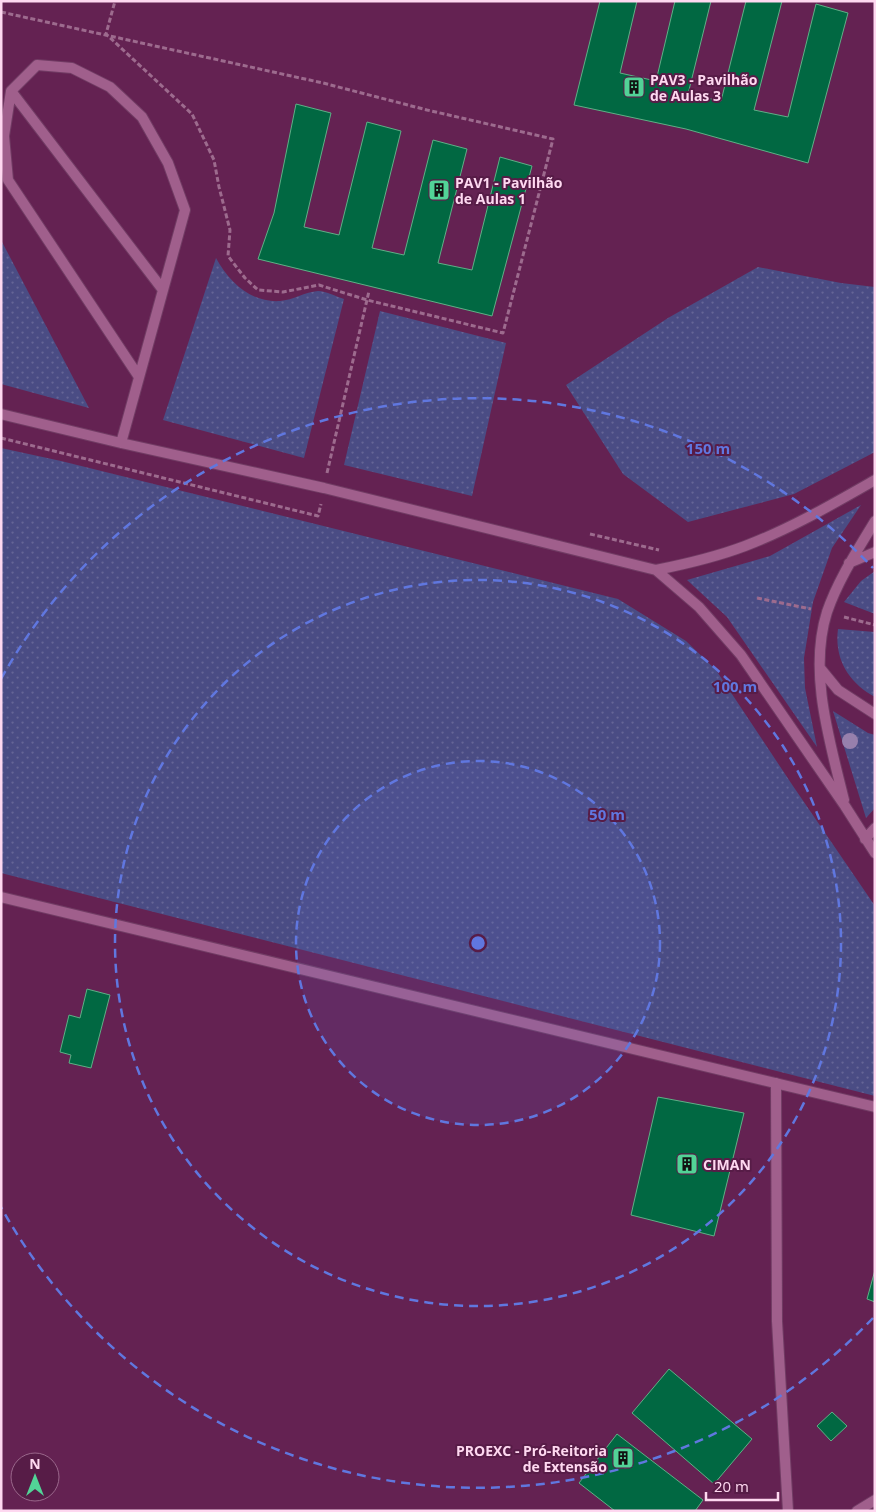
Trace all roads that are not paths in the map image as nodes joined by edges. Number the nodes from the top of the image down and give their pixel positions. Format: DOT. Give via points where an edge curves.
graph roads {
  1 [pos="11,91"];
  2 [pos="163,290"];
  3 [pos="139,377"];
  4 [pos="1,414"];
  5 [pos="121,443"];
  6 [pos="875,480"];
  7 [pos="875,521"];
  8 [pos="875,552"];
  9 [pos="849,563"];
  10 [pos="656,570"];
  11 [pos="820,667"];
  12 [pos="875,714"];
  13 [pos="845,806"];
  14 [pos="875,828"];
  15 [pos="865,839"];
  16 [pos="875,853"];
  17 [pos="1,897"];
  18 [pos="776,1083"];
  19 [pos="875,1107"];
  20 [pos="875,1500"];
  21 [pos="788,1511"];
  22 [pos="856,1511"];
  1 -- 2 [label="lane"];
  1 -- 2 [label="lane" via="37,65 72,68 110,87 142,117 168,163 185,210"];
  1 -- 3 [label="lane" via="4,136 8,180"];
  2 -- 3 [label="lane"];
  3 -- 5 [label="lane"];
  4 -- 5 [label="lane"];
  5 -- 10 [label="lane" via="324,488"];
  6 -- 10 [label="lane" via="799,522 745,546"];
  7 -- 9 [label="lane"];
  8 -- 9 [label="lane"];
  9 -- 11 [label="lane" via="827,613"];
  10 -- 13 [label="lane" via="699,607 741,655"];
  11 -- 12 [label="lane" via="838,690"];
  11 -- 13 [label="lane" via="825,722"];
  13 -- 15 [label="lane"];
  14 -- 15 [label="lane"];
  15 -- 16 [label="lane"];
  17 -- 18 [label="lane"];
  18 -- 19 [label="lane"];
  18 -- 21 [label="lane" via="777,1321"];
  20 -- 22 [label="lane"];
}
